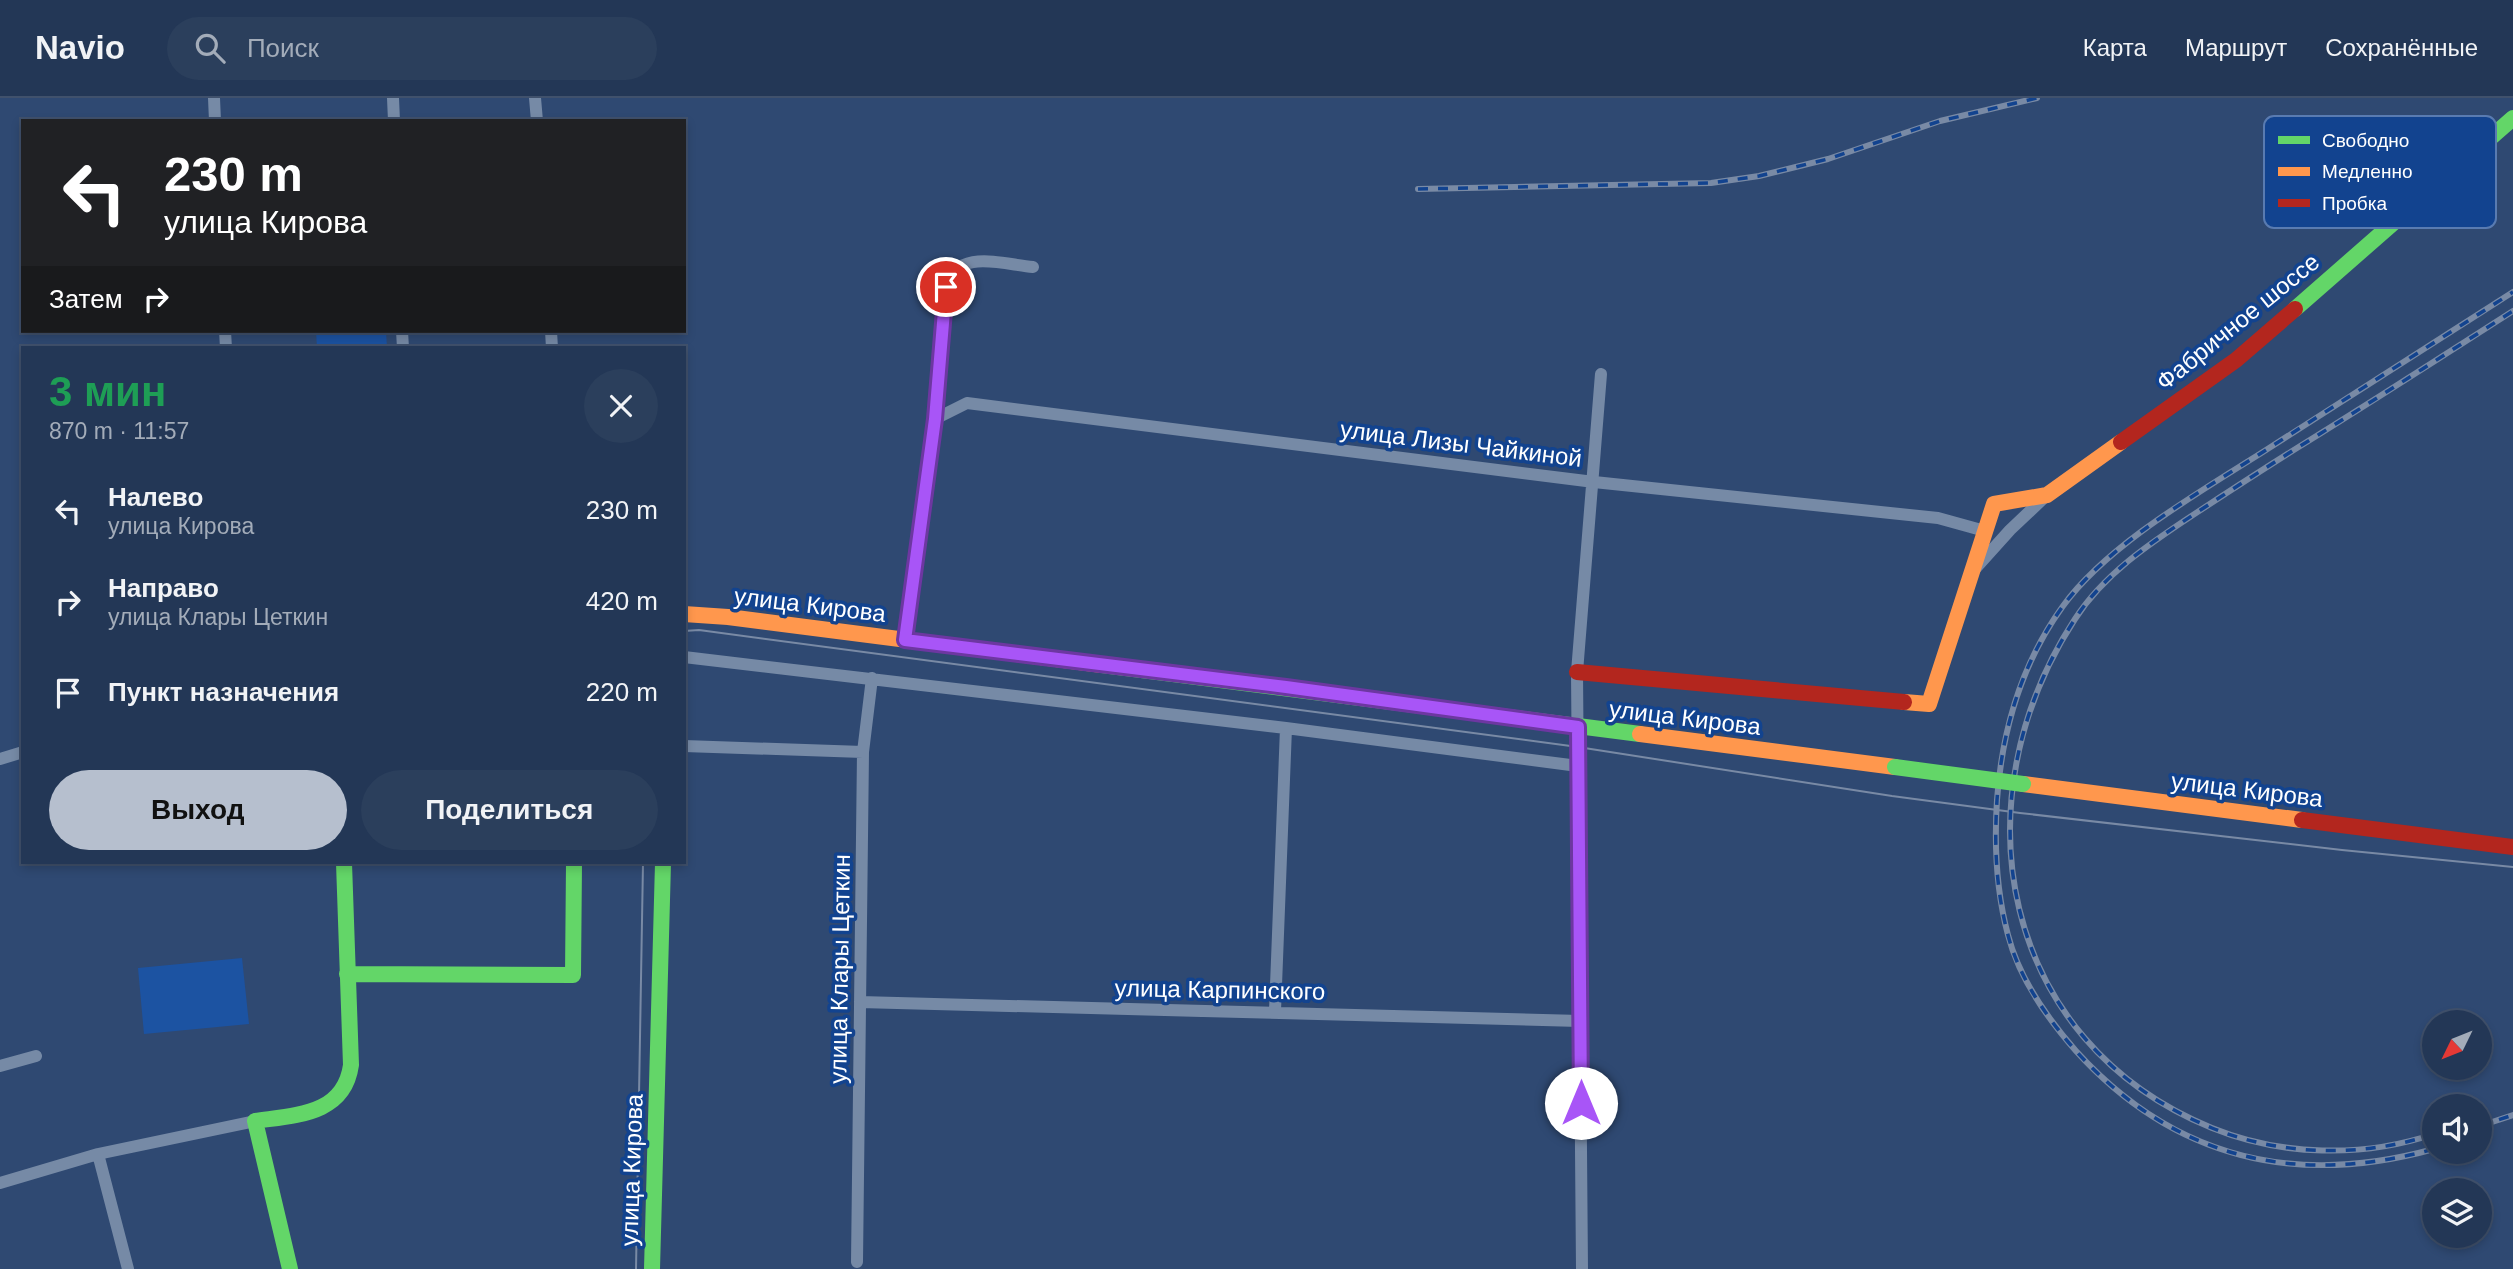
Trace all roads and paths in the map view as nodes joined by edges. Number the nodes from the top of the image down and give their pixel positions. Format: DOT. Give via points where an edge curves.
graph roads {
  1 [pos="214,98"];
  2 [pos="393,98"];
  3 [pos="536,98"];
  4 [pos="2513,118"];
  5 [pos="215,119"];
  6 [pos="394,119"];
  7 [pos="537,119"];
  8 [pos="2496,133"];
  9 [pos="2387,228"];
  10 [pos="1033,267"];
  11 [pos="1601,374"];
  12 [pos="935,419"];
  13 [pos="1594,482"];
  14 [pos="2047,495"];
  15 [pos="1985,531"];
  16 [pos="1973,572"];
  17 [pos="686,614"];
  18 [pos="905,640"];
  19 [pos="686,657"];
  20 [pos="1577,672"];
  21 [pos="872,678"];
  22 [pos="1578,727"];
  23 [pos="1286,728"];
  24 [pos="686,746"];
  25 [pos="863,752"];
  26 [pos="21,753"];
  27 [pos="0,759"];
  28 [pos="1578,766"];
  29 [pos="2513,847"];
  30 [pos="344,864"];
  31 [pos="574,864"];
  32 [pos="663,864"];
  33 [pos="347,974"];
  34 [pos="860,1002"];
  35 [pos="1275,1012"];
  36 [pos="1580,1021"];
  37 [pos="36,1056"];
  38 [pos="0,1066"];
  39 [pos="255,1121"];
  40 [pos="98,1154"];
  41 [pos="0,1183"];
  42 [pos="857,1262"];
  43 [pos="128,1269"];
  44 [pos="290,1269"];
  45 [pos="652,1269"];
  46 [pos="1582,1269"];
  1 -- 5 [label="street"];
  2 -- 6 [label="street"];
  3 -- 7 [label="street"];
  4 -- 8 [label="main road, Фабричное шоссе"];
  9 -- 14 [label="main road, Фабричное шоссе" via="2236,360"];
  10 -- 12 [label="street" via="970,261 949,276"];
  11 -- 13 [label="street"];
  12 -- 13 [label="street, улица Лизы Чайкиной" via="967,402"];
  12 -- 18 [label="street"];
  13 -- 15 [label="street, улица Лизы Чайкиной" via="1938,518"];
  13 -- 20 [label="street"];
  14 -- 15 [label="main road, Фабричное шоссе" via="1994,504"];
  14 -- 16 [label="street, Фабричное шоссе"];
  15 -- 16 [label="main road"];
  16 -- 20 [label="main road" via="1929,704"];
  17 -- 18 [label="main road, улица Кирова"];
  18 -- 22 [label="main road, улица Кирова"];
  19 -- 21 [label="street"];
  20 -- 22 [label="street"];
  21 -- 23 [label="street"];
  21 -- 25 [label="street, улица Клары Цеткин"];
  22 -- 28 [label="street"];
  22 -- 29 [label="main road, улица Кирова, bridge"];
  23 -- 28 [label="street"];
  23 -- 35 [label="street"];
  24 -- 25 [label="street"];
  25 -- 34 [label="street, улица Клары Цеткин"];
  26 -- 27 [label="street"];
  28 -- 36 [label="street"];
  30 -- 33 [label="main road"];
  31 -- 33 [label="main road" via="573,975"];
  32 -- 45 [label="main road, улица Кирова"];
  33 -- 39 [label="main road" via="351,1065 342,1092 312,1110"];
  34 -- 35 [label="street, улица Карпинского"];
  34 -- 42 [label="street, улица Клары Цеткин"];
  35 -- 36 [label="street, улица Карпинского"];
  36 -- 46 [label="street"];
  37 -- 38 [label="street"];
  39 -- 40 [label="street"];
  39 -- 44 [label="main road"];
  40 -- 41 [label="street"];
  40 -- 43 [label="street"];
}
